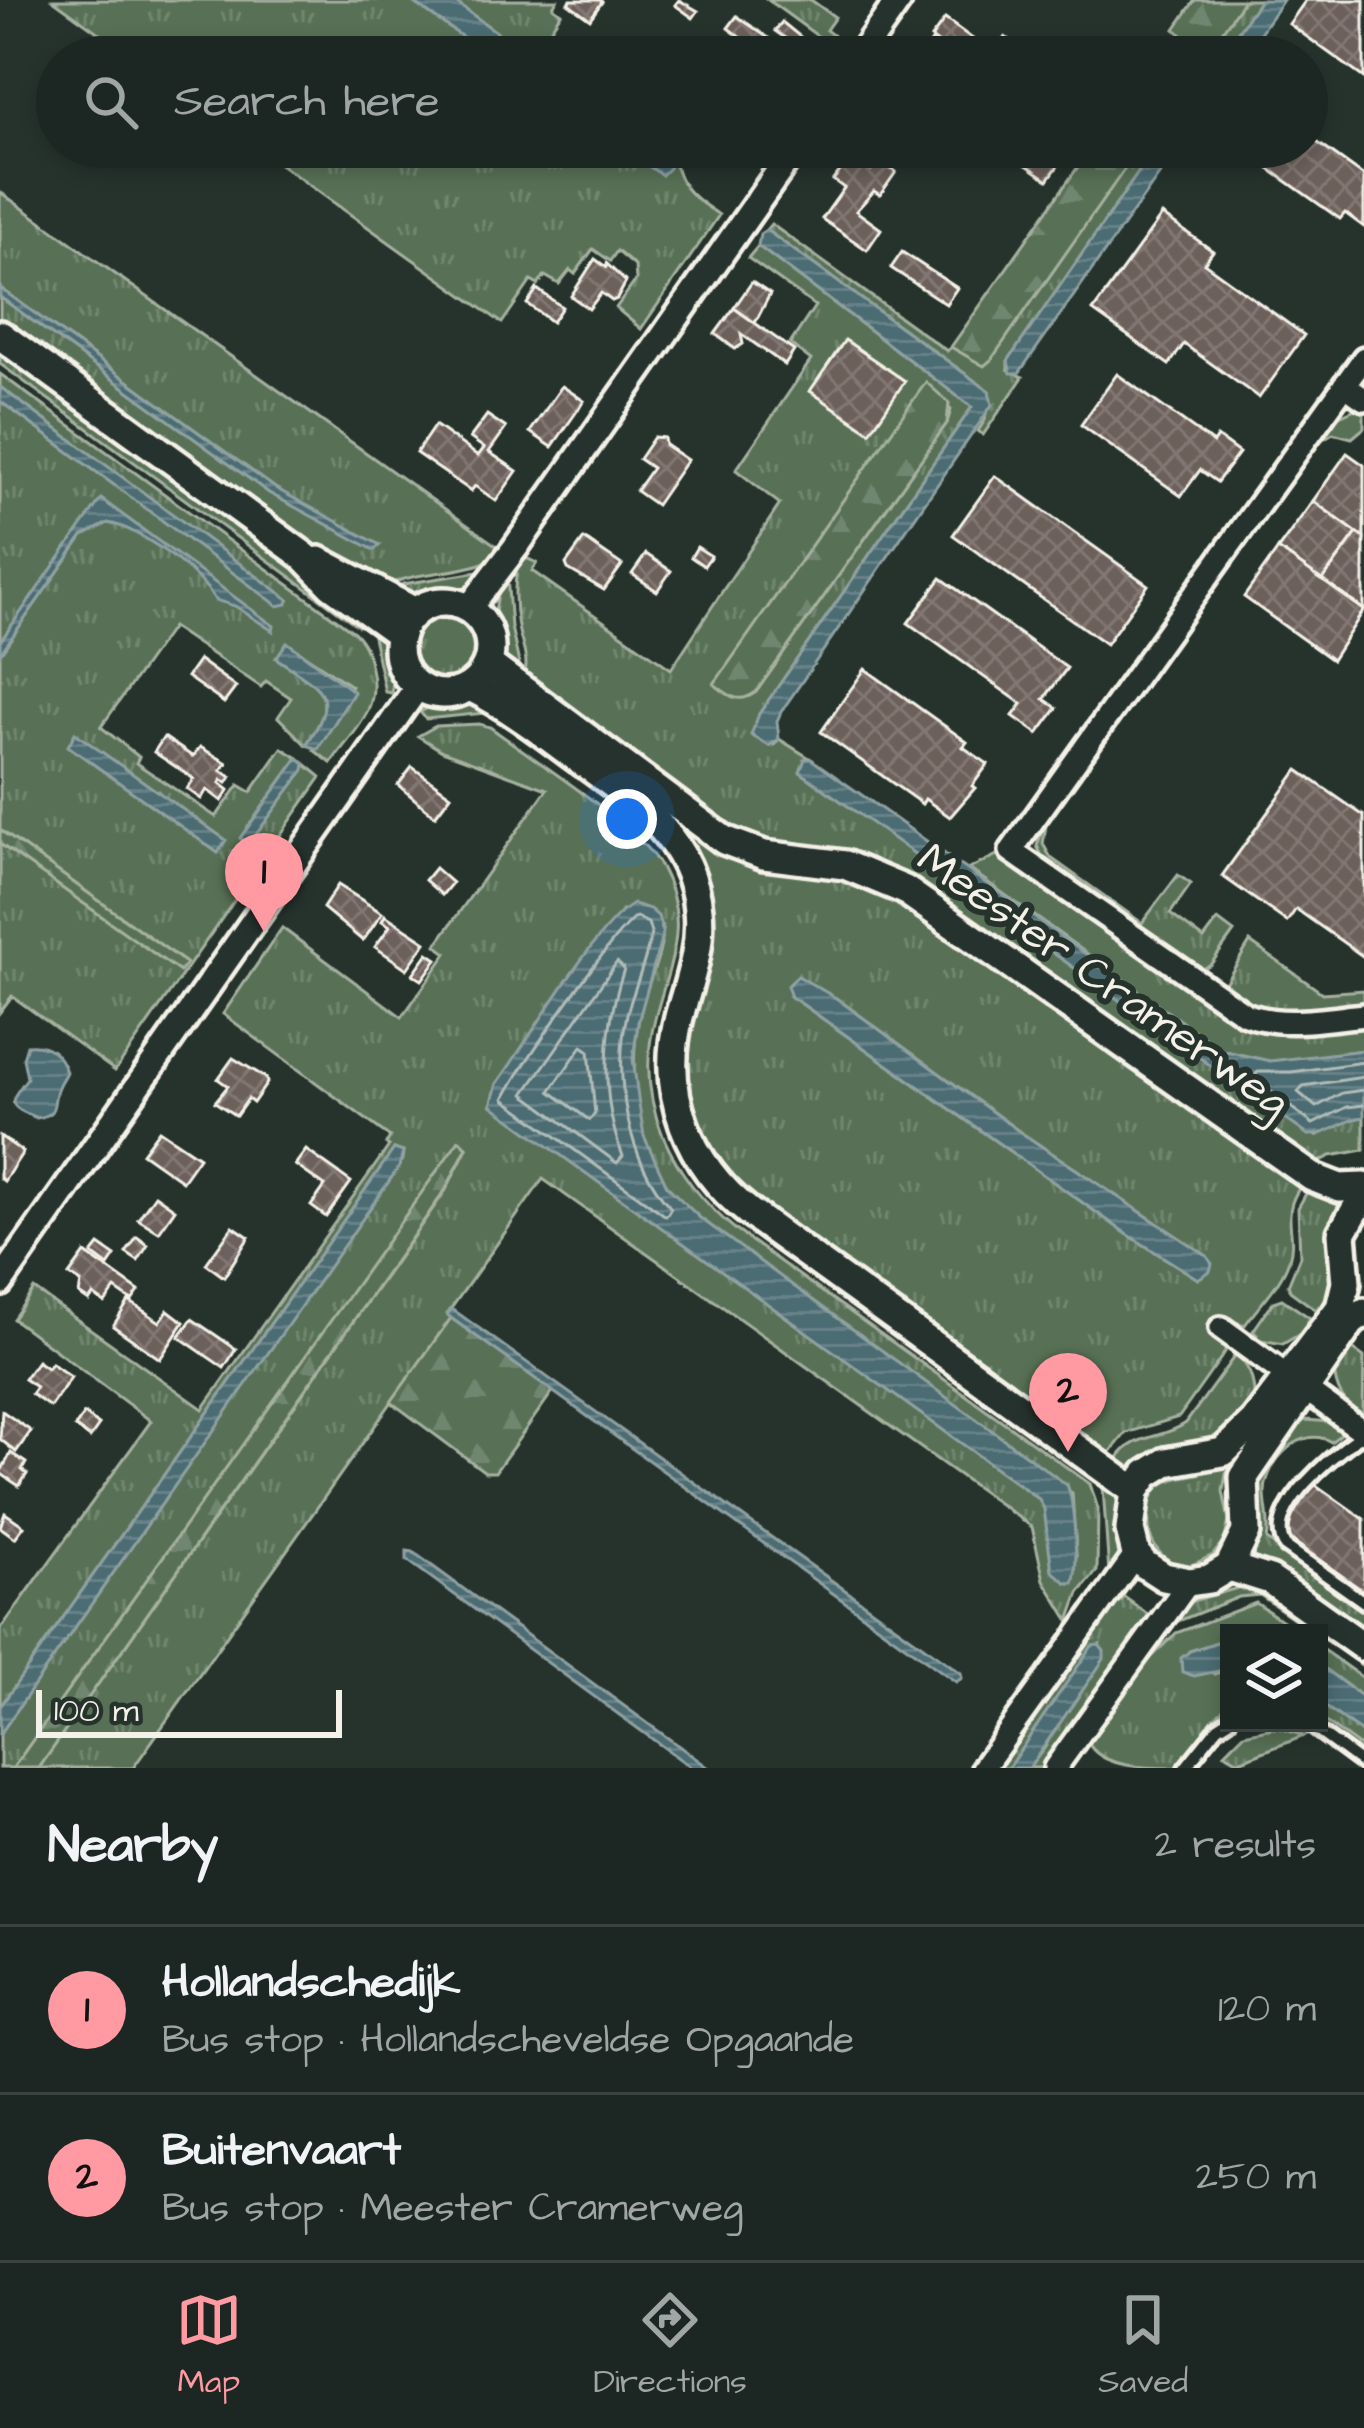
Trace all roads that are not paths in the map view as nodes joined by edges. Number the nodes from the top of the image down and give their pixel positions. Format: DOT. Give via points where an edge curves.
graph roads {
  1 [pos="899,0"];
  2 [pos="874,36"];
  3 [pos="781,168"];
  4 [pos="0,335"];
  5 [pos="1364,358"];
  6 [pos="1344,385"];
  7 [pos="1364,399"];
  8 [pos="469,608"];
  9 [pos="408,623"];
  10 [pos="488,664"];
  11 [pos="418,686"];
  12 [pos="470,687"];
  13 [pos="1364,1015"];
  14 [pos="1364,1191"];
  15 [pos="0,1283"];
  16 [pos="1364,1313"];
  17 [pos="1221,1328"];
  18 [pos="1297,1383"];
  19 [pos="1364,1432"];
  20 [pos="1135,1492"];
  21 [pos="1136,1553"];
  22 [pos="1229,1567"];
  23 [pos="1189,1582"];
  24 [pos="1364,1602"];
  25 [pos="1364,1647"];
  26 [pos="1220,1725"];
  27 [pos="1319,1732"];
  28 [pos="1364,1765"];
  29 [pos="983,1768"];
  30 [pos="1055,1768"];
  31 [pos="1185,1768"];
  1 -- 2 [label="street"];
  3 -- 8 [label="street"];
  4 -- 9 [label="main road"];
  5 -- 6 [label="street"];
  6 -- 7 [label="street"];
  6 -- 13 [label="street" via="1011,850 1245,1014 1287,1021"];
  8 -- 9 [label="main road" via="444,602"];
  8 -- 10 [label="main road" via="486,627"];
  9 -- 11 [label="main road" via="400,662"];
  10 -- 12 [label="main road"];
  10 -- 14 [label="main road, Meester Cramerweg" via="713,834 749,851 866,871 905,890 1312,1177"];
  11 -- 12 [label="main road" via="442,695"];
  11 -- 15 [label="street"];
  12 -- 20 [label="main road" via="633,799 682,855 696,896 699,946 677,1022 674,1087 686,1136 716,1182"];
  14 -- 18 [label="main road" via="1342,1233 1345,1296"];
  16 -- 18 [label="main road"];
  17 -- 18 [label="street"];
  18 -- 19 [label="street"];
  18 -- 20 [label="main road" via="1223,1452 1166,1462"];
  18 -- 22 [label="main road" via="1244,1477 1246,1532"];
  19 -- 24 [label="lane" via="1298,1492 1279,1522 1285,1546"];
  20 -- 21 [label="main road"];
  21 -- 23 [label="main road" via="1164,1577"];
  21 -- 29 [label="street"];
  22 -- 23 [label="main road"];
  22 -- 25 [label="main road" via="1270,1580"];
  23 -- 30 [label="street"];
  26 -- 31 [label="lane"];
  27 -- 28 [label="lane"];
}
